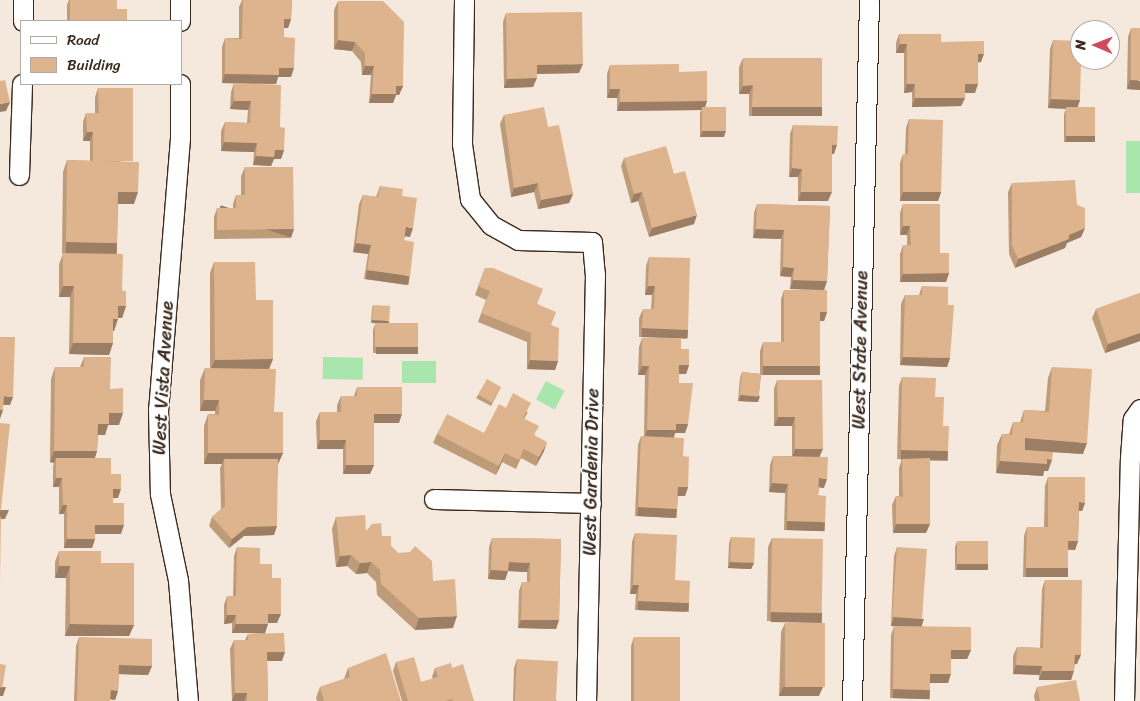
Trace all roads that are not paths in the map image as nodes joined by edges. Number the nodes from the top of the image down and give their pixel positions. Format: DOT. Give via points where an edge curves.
graph roads {
  1 [pos="23,0"];
  2 [pos="180,0"];
  3 [pos="464,0"];
  4 [pos="869,0"];
  5 [pos="23,20"];
  6 [pos="180,20"];
  7 [pos="22,85"];
  8 [pos="180,85"];
  9 [pos="19,175"];
  10 [pos="1140,409"];
  11 [pos="434,499"];
  12 [pos="591,503"];
  13 [pos="188,701"];
  14 [pos="586,701"];
  15 [pos="852,701"];
  16 [pos="1124,701"];
  1 -- 5 [label="street"];
  2 -- 6 [label="street"];
  3 -- 12 [label="street, West Gardenia Drive" via="462,144 470,199 491,225 518,240 592,242 595,274"];
  4 -- 15 [label="street, West State Avenue"];
  7 -- 9 [label="street"];
  8 -- 13 [label="street, West Vista Avenue" via="180,138 158,409 160,494 178,580"];
  10 -- 16 [label="street" via="1133,419 1130,458"];
  11 -- 12 [label="street"];
  12 -- 14 [label="street, West Gardenia Drive"];
}
